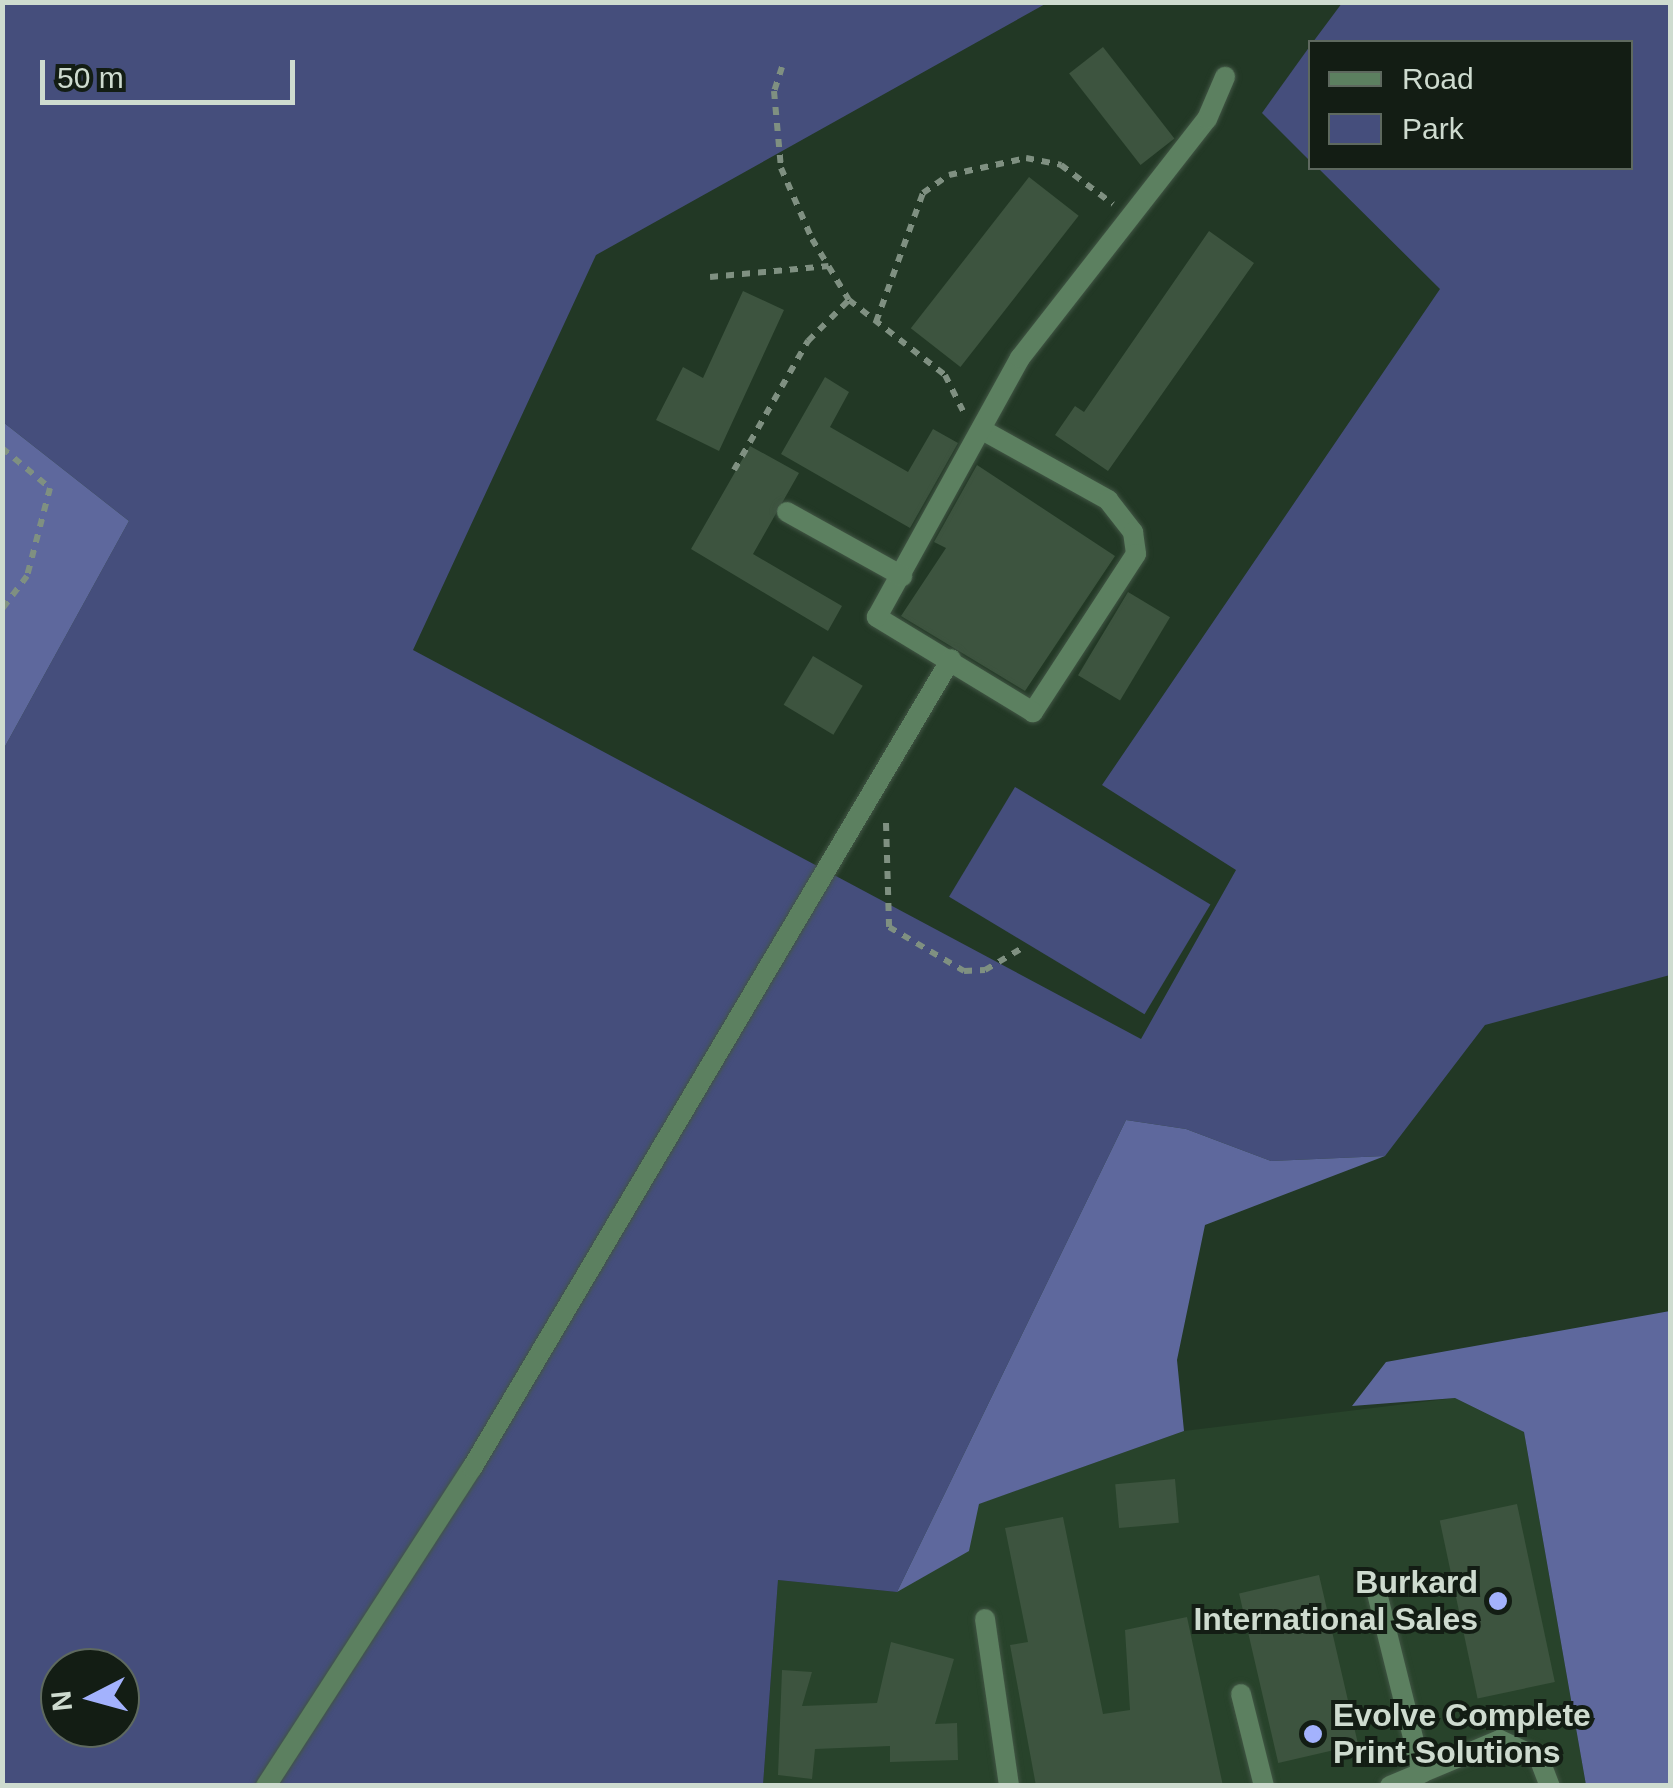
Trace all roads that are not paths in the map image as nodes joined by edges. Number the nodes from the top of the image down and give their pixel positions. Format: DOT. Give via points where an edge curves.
graph roads {
  1 [pos="1225,77"];
  2 [pos="986,432"];
  3 [pos="788,512"];
  4 [pos="902,576"];
  5 [pos="951,659"];
  6 [pos="1376,1589"];
  7 [pos="985,1619"];
  8 [pos="1240,1694"];
  9 [pos="1422,1773"];
  10 [pos="266,1786"];
  11 [pos="1009,1786"];
  12 [pos="1264,1786"];
  13 [pos="1390,1786"];
  14 [pos="1550,1786"];
  1 -- 2 [label="street" via="1207,119 1020,358"];
  2 -- 4 [label="street"];
  2 -- 5 [label="street" via="1124,513 1136,554 1033,712"];
  3 -- 4 [label="street"];
  4 -- 5 [label="street" via="877,617"];
  5 -- 10 [label="street" via="472,1468"];
  6 -- 9 [label="street"];
  7 -- 11 [label="street"];
  8 -- 12 [label="street"];
  9 -- 13 [label="street"];
  9 -- 14 [label="street" via="1500,1740 1539,1758"];
}
